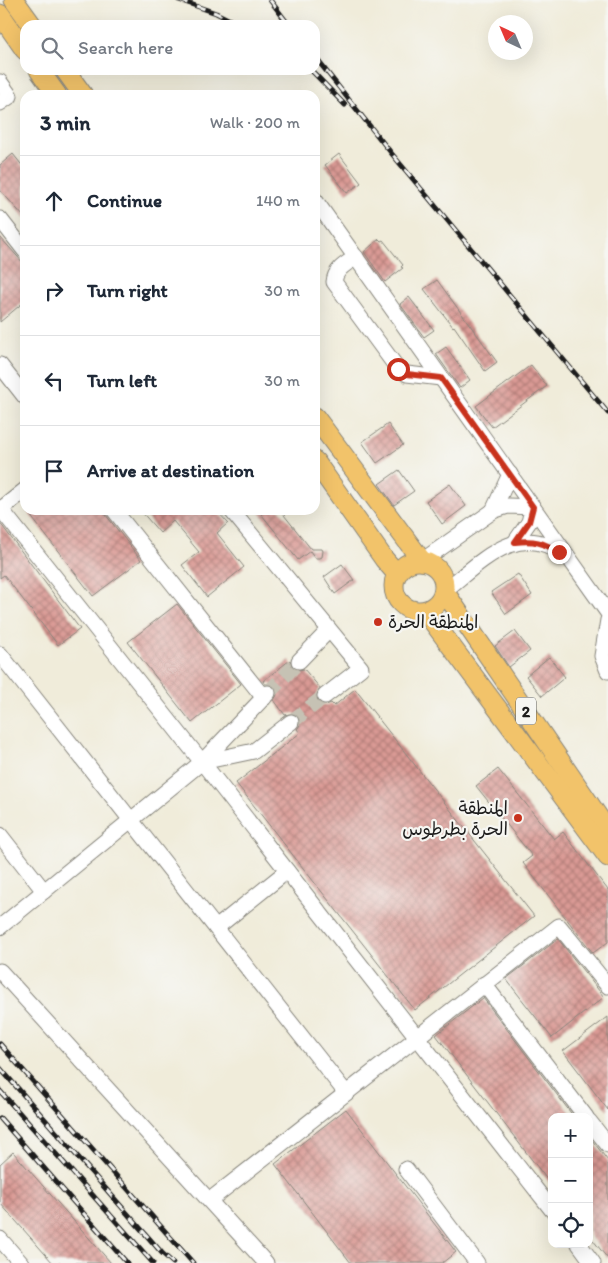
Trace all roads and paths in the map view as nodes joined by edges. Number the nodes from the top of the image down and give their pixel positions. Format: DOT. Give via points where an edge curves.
graph roads {
  1 [pos="14,0"];
  2 [pos="0,14"];
  3 [pos="28,20"];
  4 [pos="20,43"];
  5 [pos="43,75"];
  6 [pos="69,75"];
  7 [pos="0,82"];
  8 [pos="53,90"];
  9 [pos="79,90"];
  10 [pos="0,103"];
  11 [pos="320,207"];
  12 [pos="0,219"];
  13 [pos="20,245"];
  14 [pos="356,257"];
  15 [pos="0,366"];
  16 [pos="441,378"];
  17 [pos="20,391"];
  18 [pos="320,424"];
  19 [pos="320,468"];
  20 [pos="510,474"];
  21 [pos="20,494"];
  22 [pos="533,507"];
  23 [pos="0,509"];
  24 [pos="493,511"];
  25 [pos="118,515"];
  26 [pos="235,515"];
  27 [pos="515,542"];
  28 [pos="422,561"];
  29 [pos="574,565"];
  30 [pos="397,574"];
  31 [pos="444,592"];
  32 [pos="425,611"];
  33 [pos="608,613"];
  34 [pos="608,620"];
  35 [pos="329,630"];
  36 [pos="1,657"];
  37 [pos="298,661"];
  38 [pos="608,672"];
  39 [pos="325,696"];
  40 [pos="291,722"];
  41 [pos="202,762"];
  42 [pos="131,820"];
  43 [pos="604,826"];
  44 [pos="0,835"];
  45 [pos="608,857"];
  46 [pos="608,870"];
  47 [pos="288,871"];
  48 [pos="44,891"];
  49 [pos="0,927"];
  50 [pos="216,928"];
  51 [pos="0,971"];
  52 [pos="484,984"];
  53 [pos="608,986"];
  54 [pos="417,1037"];
  55 [pos="346,1093"];
  56 [pos="583,1113"];
  57 [pos="593,1126"];
  58 [pos="608,1145"];
  59 [pos="406,1169"];
  60 [pos="210,1200"];
  61 [pos="548,1205"];
  62 [pos="0,1239"];
  63 [pos="582,1248"];
  64 [pos="21,1263"];
  65 [pos="266,1263"];
  66 [pos="477,1263"];
  67 [pos="593,1263"];
  1 -- 3 [label="main road"];
  2 -- 4 [label="main road"];
  5 -- 8 [label="main road"];
  6 -- 9 [label="main road"];
  7 -- 10 [label="street" via="10,96"];
  11 -- 14 [label="street"];
  12 -- 13 [label="street"];
  14 -- 16 [label="street"];
  14 -- 16 [label="street" via="338,271 334,282 398,369 407,374"];
  15 -- 17 [label="street"];
  16 -- 20 [label="street"];
  18 -- 28 [label="main road"];
  19 -- 30 [label="main road"];
  20 -- 22 [label="street"];
  20 -- 24 [label="street"];
  21 -- 23 [label="street"];
  22 -- 24 [label="street" via="508,506"];
  22 -- 27 [label="street" via="529,522"];
  22 -- 29 [label="street"];
  23 -- 41 [label="street"];
  24 -- 28 [label="street"];
  25 -- 41 [label="street" via="266,695"];
  26 -- 35 [label="street"];
  27 -- 29 [label="street" via="532,540 546,544"];
  27 -- 31 [label="street" via="498,550"];
  28 -- 30 [label="main road" via="404,566"];
  28 -- 31 [label="main road" via="438,569"];
  29 -- 33 [label="street"];
  30 -- 32 [label="main road" via="394,590 402,605 409,610"];
  31 -- 32 [label="main road" via="434,607"];
  31 -- 43 [label="main road, 2"];
  32 -- 43 [label="main road"];
  34 -- 38 [label="street" via="602,656"];
  35 -- 37 [label="street"];
  35 -- 39 [label="street" via="361,668"];
  36 -- 42 [label="street"];
  40 -- 41 [label="street" via="254,751"];
  41 -- 42 [label="street"];
  41 -- 47 [label="street"];
  42 -- 48 [label="street"];
  42 -- 50 [label="street"];
  43 -- 45 [label="main road"];
  43 -- 46 [label="main road" via="598,854"];
  44 -- 48 [label="street"];
  47 -- 50 [label="street"];
  47 -- 54 [label="street"];
  48 -- 49 [label="street"];
  50 -- 55 [label="street"];
  51 -- 60 [label="street"];
  52 -- 53 [label="street" via="559,926"];
  52 -- 54 [label="street"];
  52 -- 56 [label="street"];
  54 -- 55 [label="street"];
  54 -- 61 [label="street"];
  55 -- 60 [label="street"];
  57 -- 58 [label="street"];
  59 -- 66 [label="street"];
  60 -- 65 [label="street"];
  62 -- 64 [label="street"];
  63 -- 67 [label="street"];
}
